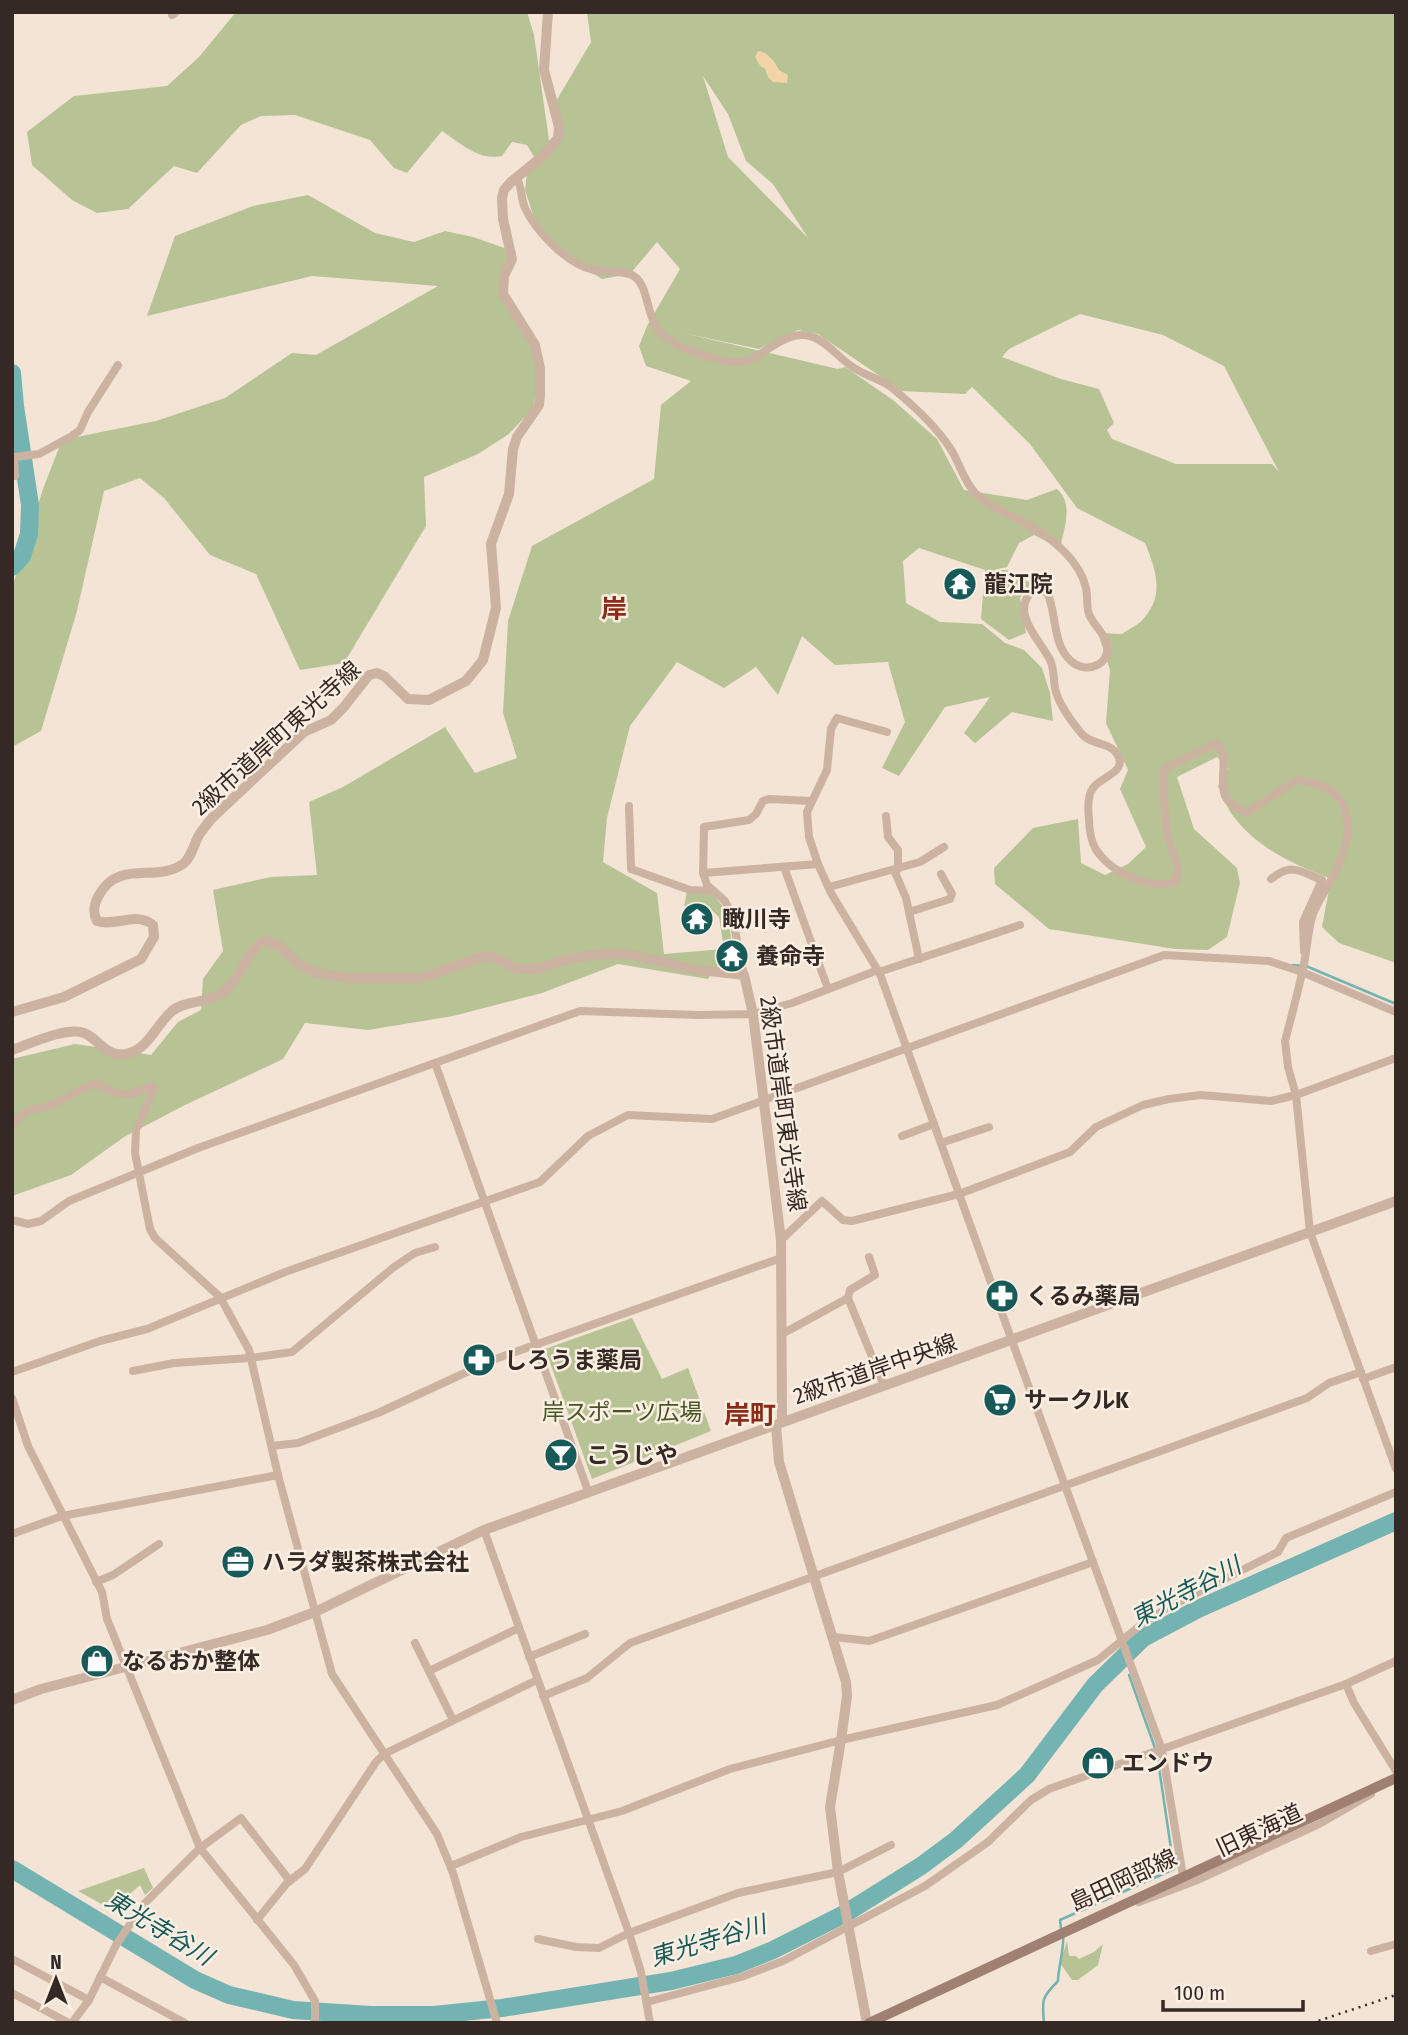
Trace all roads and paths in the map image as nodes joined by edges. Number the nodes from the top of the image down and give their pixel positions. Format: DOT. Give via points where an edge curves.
graph roads {
  1 [pos="548,12"];
  2 [pos="517,178"];
  3 [pos="118,365"];
  4 [pos="14,457"];
  5 [pos="12,476"];
  6 [pos="887,732"];
  7 [pos="811,802"];
  8 [pos="629,806"];
  9 [pos="886,816"];
  10 [pos="944,847"];
  11 [pos="818,864"];
  12 [pos="784,867"];
  13 [pos="896,870"];
  14 [pos="703,873"];
  15 [pos="941,873"];
  16 [pos="1271,879"];
  17 [pos="829,887"];
  18 [pos="713,891"];
  19 [pos="909,912"];
  20 [pos="1020,925"];
  21 [pos="919,958"];
  22 [pos="1305,961"];
  23 [pos="878,971"];
  24 [pos="1302,972"];
  25 [pos="744,975"];
  26 [pos="828,989"];
  27 [pos="12,1012"];
  28 [pos="1396,1012"];
  29 [pos="753,1014"];
  30 [pos="907,1048"];
  31 [pos="12,1050"];
  32 [pos="1396,1058"];
  33 [pos="435,1063"];
  34 [pos="1296,1095"];
  35 [pos="765,1099"];
  36 [pos="934,1124"];
  37 [pos="12,1126"];
  38 [pos="989,1127"];
  39 [pos="902,1136"];
  40 [pos="941,1143"];
  41 [pos="139,1174"];
  42 [pos="959,1194"];
  43 [pos="484,1201"];
  44 [pos="1396,1201"];
  45 [pos="12,1220"];
  46 [pos="1310,1232"];
  47 [pos="781,1240"];
  48 [pos="435,1247"];
  49 [pos="869,1257"];
  50 [pos="781,1258"];
  51 [pos="220,1297"];
  52 [pos="848,1298"];
  53 [pos="782,1334"];
  54 [pos="1012,1341"];
  55 [pos="535,1345"];
  56 [pos="250,1359"];
  57 [pos="1396,1367"];
  58 [pos="133,1371"];
  59 [pos="12,1372"];
  60 [pos="1362,1375"];
  61 [pos="884,1386"];
  62 [pos="12,1398"];
  63 [pos="779,1423"];
  64 [pos="272,1446"];
  65 [pos="1396,1469"];
  66 [pos="278,1475"];
  67 [pos="1065,1486"];
  68 [pos="588,1491"];
  69 [pos="1396,1492"];
  70 [pos="62,1516"];
  71 [pos="484,1530"];
  72 [pos="12,1534"];
  73 [pos="159,1544"];
  74 [pos="1093,1562"];
  75 [pos="816,1576"];
  76 [pos="96,1582"];
  77 [pos="315,1612"];
  78 [pos="519,1628"];
  79 [pos="585,1634"];
  80 [pos="834,1637"];
  81 [pos="415,1643"];
  82 [pos="1123,1643"];
  83 [pos="529,1657"];
  84 [pos="1396,1661"];
  85 [pos="127,1667"];
  86 [pos="429,1671"];
  87 [pos="537,1680"];
  88 [pos="1346,1684"];
  89 [pos="543,1696"];
  90 [pos="12,1700"];
  91 [pos="453,1720"];
  92 [pos="841,1740"];
  93 [pos="1163,1750"];
  94 [pos="384,1754"];
  95 [pos="1396,1771"];
  96 [pos="1396,1778"];
  97 [pos="589,1821"];
  98 [pos="891,1845"];
  99 [pos="200,1848"];
  100 [pos="451,1866"];
  101 [pos="838,1872"];
  102 [pos="1183,1876"];
  103 [pos="290,1881"];
  104 [pos="1093,1917"];
  105 [pos="257,1920"];
  106 [pos="848,1921"];
  107 [pos="629,1933"];
  108 [pos="538,1939"];
  109 [pos="1396,1944"];
  110 [pos="1371,1951"];
  111 [pos="12,1959"];
  112 [pos="100,1977"];
  113 [pos="12,1993"];
  114 [pos="89,2000"];
  115 [pos="647,2001"];
  116 [pos="496,2020"];
  117 [pos="315,2021"];
  118 [pos="185,2022"];
  119 [pos="71,2023"];
  120 [pos="650,2023"];
  121 [pos="868,2023"];
  1 -- 2 [label="street" via="544,70 558,138"];
  2 -- 22 [label="street" via="524,206 562,254 580,267 637,278 656,326 666,337 726,363 737,363 789,338 812,336 851,366 890,386 933,426 966,481 989,505 1031,526 1077,566 1088,613 1106,642 1106,658 1101,664 1079,667 1070,661 1059,641 1047,592 1033,590 1028,595 1025,615 1051,662 1056,693 1067,713 1089,740 1119,756 1116,771 1093,787 1089,796 1092,839 1112,866 1158,885 1177,881 1175,852 1168,840 1164,771 1217,743 1222,748 1222,788 1236,808 1248,811 1297,780 1319,783 1342,799 1348,815 1345,843 1313,915"];
  2 -- 27 [label="street, 2級市道岸町東光寺線" via="502,198 512,259 504,276 503,295 535,345 542,380 539,405 513,449 509,495 491,544 496,608 483,660 466,681 429,700 408,699 384,676 369,675 331,720 304,732 212,818 184,863 110,880 95,902 94,914 104,923 135,918 153,925 153,937 141,959 64,998"];
  3 -- 4 [label="street" via="80,430 38,454"];
  4 -- 5 [label="street"];
  6 -- 7 [label="street" via="837,719 831,729 827,770"];
  7 -- 11 [label="street" via="809,837"];
  7 -- 14 [label="street" via="769,799 749,821 704,827"];
  8 -- 18 [label="street" via="631,869 690,890"];
  9 -- 13 [label="street" via="888,837 898,850"];
  10 -- 13 [label="street"];
  11 -- 12 [label="street"];
  11 -- 17 [label="street"];
  12 -- 14 [label="street"];
  12 -- 26 [label="street"];
  13 -- 17 [label="street"];
  13 -- 19 [label="street"];
  14 -- 18 [label="street"];
  15 -- 19 [label="street" via="952,894 950,900"];
  16 -- 22 [label="street" via="1292,868 1322,880 1303,922"];
  17 -- 23 [label="street"];
  18 -- 25 [label="street" via="725,901 732,916"];
  19 -- 21 [label="street"];
  20 -- 21 [label="street"];
  21 -- 23 [label="street"];
  22 -- 24 [label="street"];
  23 -- 26 [label="street"];
  23 -- 30 [label="street"];
  24 -- 28 [label="street"];
  24 -- 30 [label="street" via="1269,961 1164,955"];
  24 -- 34 [label="street" via="1285,1041"];
  25 -- 29 [label="street, 2級市道岸町東光寺線"];
  25 -- 31 [label="street, 2級市道岸町東光寺線" via="629,954 600,954 537,969 518,969 491,956 422,978 347,978 317,973 265,940 254,947 227,990 173,1010 139,1049 113,1054 76,1031"];
  26 -- 29 [label="street"];
  29 -- 33 [label="street" via="580,1011"];
  29 -- 35 [label="street, 2級市道岸町東光寺線"];
  30 -- 35 [label="street"];
  30 -- 36 [label="street"];
  32 -- 34 [label="street"];
  33 -- 41 [label="street" via="198,1148"];
  33 -- 43 [label="street"];
  34 -- 42 [label="street" via="1271,1101 1201,1095 1143,1105 1096,1127 1070,1152"];
  34 -- 46 [label="street"];
  35 -- 43 [label="street" via="712,1119 628,1115 588,1136 540,1182"];
  35 -- 47 [label="street, 2級市道岸町東光寺線"];
  36 -- 39 [label="street"];
  36 -- 40 [label="street"];
  37 -- 41 [label="street" via="31,1110 50,1106 90,1085 128,1096 152,1086 136,1129"];
  38 -- 40 [label="street"];
  40 -- 42 [label="street"];
  41 -- 45 [label="street" via="69,1201 41,1221"];
  41 -- 51 [label="street" via="155,1238"];
  42 -- 47 [label="street" via="852,1221 843,1220 822,1201"];
  42 -- 54 [label="street"];
  43 -- 51 [label="street"];
  43 -- 55 [label="street"];
  44 -- 46 [label="street, 2級市道岸中央線"];
  46 -- 54 [label="street, 2級市道岸中央線"];
  46 -- 60 [label="street"];
  47 -- 50 [label="street, 2級市道岸町東光寺線"];
  48 -- 56 [label="street" via="394,1267 299,1348"];
  49 -- 52 [label="street" via="875,1275 850,1290"];
  50 -- 53 [label="street, 2級市道岸町東光寺線"];
  50 -- 55 [label="street"];
  51 -- 56 [label="street"];
  51 -- 59 [label="street" via="147,1329"];
  52 -- 53 [label="street"];
  52 -- 61 [label="street"];
  53 -- 63 [label="street, 2級市道岸町東光寺線"];
  54 -- 61 [label="street, 2級市道岸中央線"];
  54 -- 67 [label="street"];
  55 -- 64 [label="street" via="378,1413 298,1443"];
  55 -- 68 [label="street"];
  56 -- 58 [label="street" via="174,1363"];
  56 -- 64 [label="street"];
  57 -- 60 [label="street"];
  60 -- 65 [label="street"];
  60 -- 67 [label="street" via="1329,1382 1307,1398"];
  61 -- 63 [label="street, 2級市道岸中央線"];
  62 -- 70 [label="street" via="28,1446"];
  63 -- 68 [label="street, 2級市道岸中央線"];
  63 -- 75 [label="street, 2級市道岸町東光寺線" via="779,1462"];
  64 -- 66 [label="street"];
  66 -- 70 [label="street"];
  66 -- 77 [label="street"];
  67 -- 74 [label="street"];
  67 -- 75 [label="street"];
  68 -- 71 [label="street, 2級市道岸中央線"];
  69 -- 82 [label="street" via="1286,1538 1278,1552 1167,1608"];
  70 -- 72 [label="street"];
  70 -- 76 [label="street"];
  71 -- 77 [label="street, 2級市道岸中央線"];
  71 -- 78 [label="street"];
  73 -- 76 [label="street"];
  74 -- 80 [label="street" via="869,1641"];
  74 -- 82 [label="street"];
  75 -- 80 [label="street, 2級市道岸町東光寺線"];
  75 -- 89 [label="street" via="630,1643 587,1678"];
  76 -- 85 [label="street"];
  77 -- 85 [label="street, 2級市道岸中央線" via="267,1630"];
  77 -- 94 [label="street" via="332,1674"];
  78 -- 83 [label="street"];
  78 -- 86 [label="street"];
  79 -- 83 [label="street"];
  80 -- 92 [label="street, 2級市道岸町東光寺線" via="846,1682"];
  81 -- 86 [label="street"];
  82 -- 92 [label="street" via="1098,1661 998,1705"];
  82 -- 93 [label="street"];
  83 -- 87 [label="street"];
  84 -- 88 [label="street"];
  85 -- 90 [label="street, 2級市道岸中央線"];
  85 -- 99 [label="street"];
  86 -- 91 [label="street"];
  87 -- 89 [label="street"];
  87 -- 91 [label="street"];
  88 -- 93 [label="street"];
  88 -- 95 [label="street"];
  89 -- 97 [label="street"];
  91 -- 94 [label="street"];
  92 -- 97 [label="street" via="730,1769"];
  92 -- 101 [label="street, 2級市道岸町東光寺線" via="830,1807"];
  93 -- 102 [label="street"];
  93 -- 106 [label="street" via="1049,1789 954,1867 925,1886"];
  94 -- 100 [label="street" via="437,1834"];
  94 -- 103 [label="street" via="305,1869"];
  96 -- 102 [label="main road, 島田岡部線"];
  96 -- 104 [label="street, 旧東海道" via="1319,1824 1219,1870"];
  97 -- 100 [label="street" via="521,1837"];
  97 -- 107 [label="street"];
  98 -- 101 [label="street"];
  99 -- 103 [label="street" via="241,1818"];
  99 -- 105 [label="street"];
  99 -- 112 [label="street" via="144,1904"];
  100 -- 116 [label="street"];
  101 -- 106 [label="street, 2級市道岸町東光寺線"];
  101 -- 107 [label="street" via="738,1893"];
  102 -- 104 [label="main road, 島田岡部線"];
  103 -- 105 [label="street"];
  104 -- 121 [label="main road, 島田岡部線"];
  105 -- 117 [label="street" via="294,1965 315,2001"];
  106 -- 115 [label="street" via="783,1961"];
  106 -- 121 [label="street, 2級市道岸町東光寺線"];
  107 -- 108 [label="street" via="599,1948"];
  107 -- 115 [label="street"];
  109 -- 110 [label="street"];
  111 -- 114 [label="street"];
  112 -- 114 [label="street"];
  112 -- 118 [label="street"];
  113 -- 119 [label="street"];
  114 -- 119 [label="street"];
  115 -- 120 [label="street"];
}
